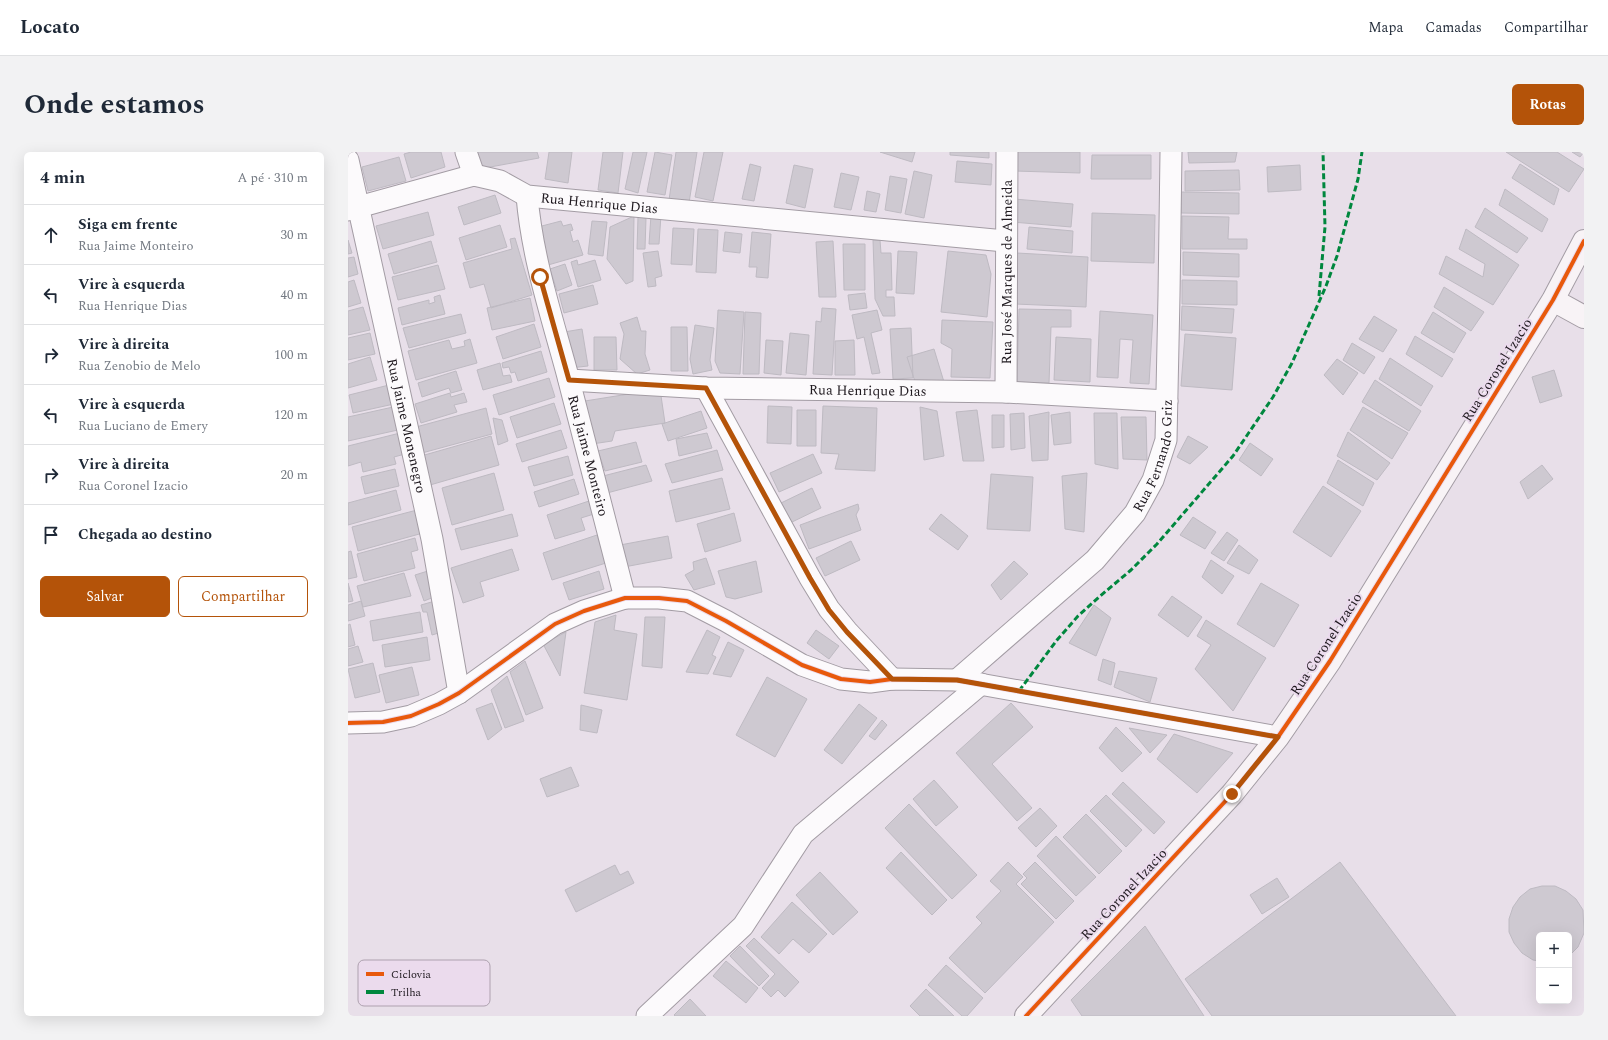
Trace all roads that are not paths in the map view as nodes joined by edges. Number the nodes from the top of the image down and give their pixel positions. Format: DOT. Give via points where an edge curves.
graph roads {
  1 [pos="466,152"];
  2 [pos="1007,152"];
  3 [pos="1170,152"];
  4 [pos="348,160"];
  5 [pos="474,175"];
  6 [pos="527,196"];
  7 [pos="354,209"];
  8 [pos="1006,241"];
  9 [pos="1584,241"];
  10 [pos="1553,300"];
  11 [pos="1584,317"];
  12 [pos="569,380"];
  13 [pos="706,388"];
  14 [pos="1006,392"];
  15 [pos="1167,400"];
  16 [pos="626,598"];
  17 [pos="892,679"];
  18 [pos="957,680"];
  19 [pos="981,684"];
  20 [pos="459,693"];
  21 [pos="348,723"];
  22 [pos="1278,737"];
  23 [pos="647,1016"];
  24 [pos="1026,1016"];
  1 -- 5 [label="street"];
  2 -- 8 [label="street, Rua José Marques de Almeida"];
  3 -- 15 [label="street, Rua Fernando Griz"];
  4 -- 7 [label="street, Rua Jaime Monenegro"];
  5 -- 6 [label="street" via="500,181"];
  5 -- 7 [label="street"];
  6 -- 8 [label="street, Rua Henrique Dias"];
  6 -- 12 [label="street, Rua Jaime Monteiro" via="540,277"];
  7 -- 20 [label="street, Rua Jaime Monenegro" via="432,539"];
  8 -- 14 [label="street, Rua José Marques de Almeida"];
  9 -- 10 [label="street, Rua Coronel Izacio"];
  10 -- 11 [label="street"];
  10 -- 22 [label="street, Rua Coronel Izacio" via="1330,661"];
  12 -- 13 [label="street, Rua Henrique Dias"];
  12 -- 16 [label="street, Rua Jaime Monteiro"];
  13 -- 14 [label="street, Rua Henrique Dias"];
  13 -- 17 [label="street" via="829,610"];
  14 -- 15 [label="street, Rua Henrique Dias"];
  15 -- 18 [label="street, Rua Fernando Griz" via="1166,440 1153,480 1135,513 1095,560"];
  16 -- 17 [label="street" via="687,601 802,665 841,679 870,682"];
  16 -- 20 [label="street" via="584,611 555,624"];
  17 -- 18 [label="street"];
  18 -- 19 [label="street"];
  19 -- 22 [label="street"];
  19 -- 23 [label="street" via="803,834 743,926"];
  20 -- 21 [label="street" via="411,716 383,722"];
  22 -- 24 [label="street, Rua Coronel Izacio" via="1232,794"];
}
